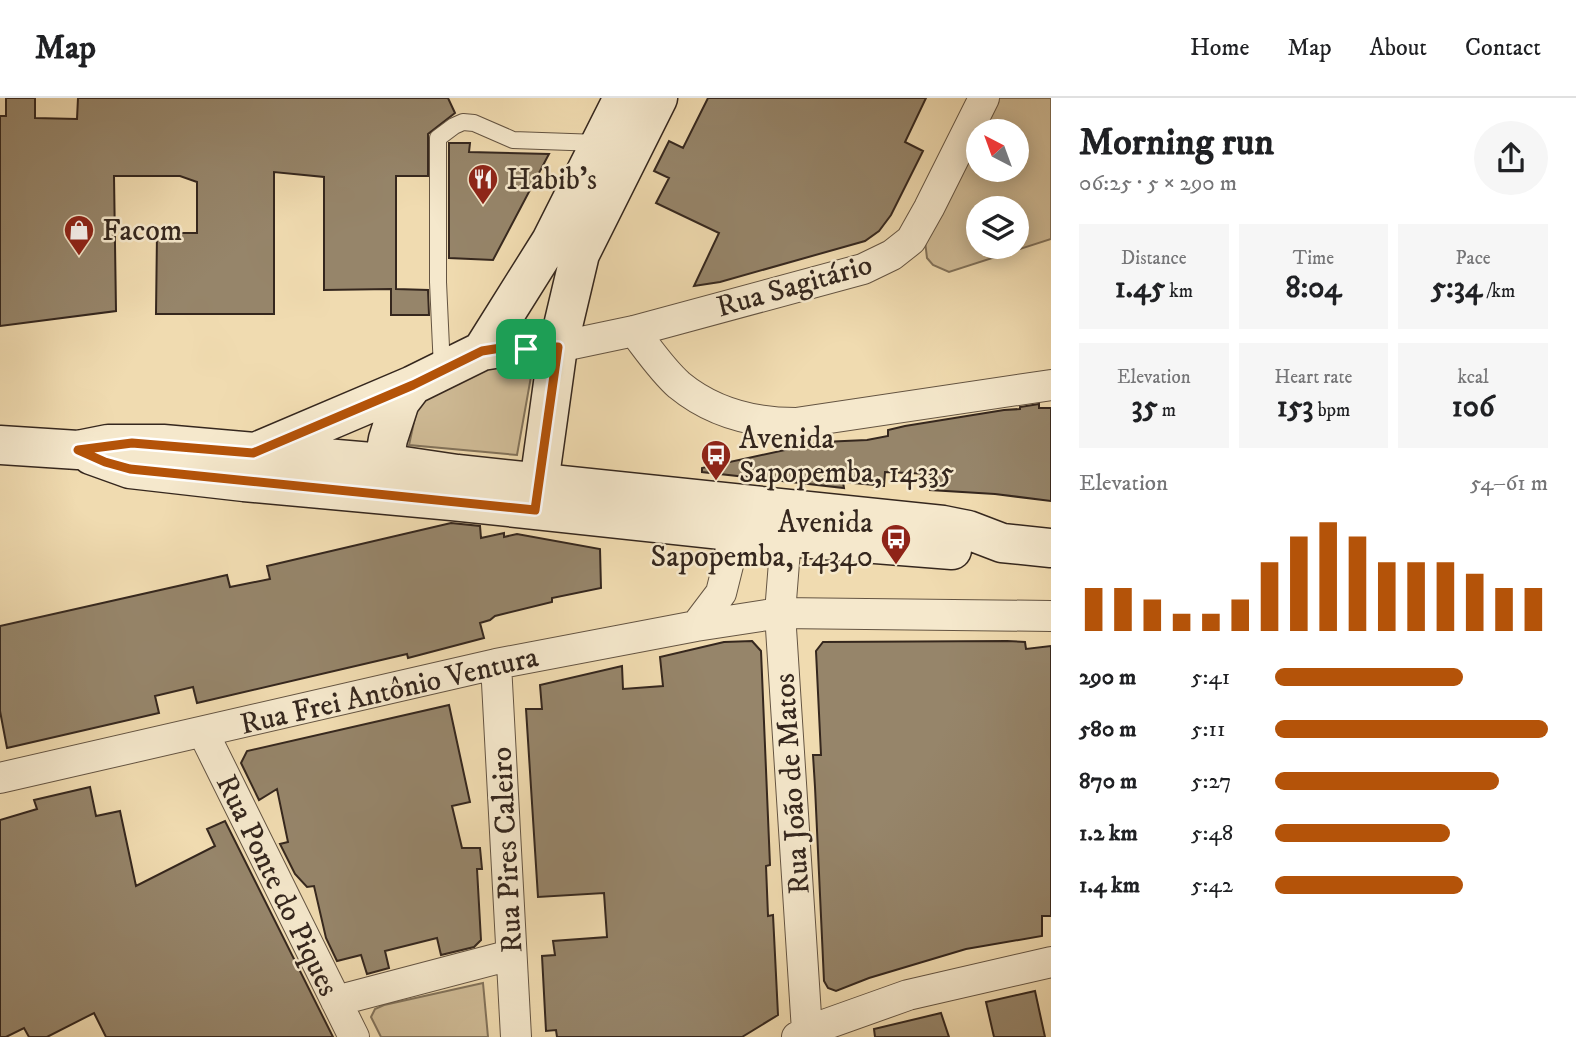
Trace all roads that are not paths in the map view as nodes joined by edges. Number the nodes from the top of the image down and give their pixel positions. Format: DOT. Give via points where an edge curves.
graph roads {
  1 [pos="623,98"];
  2 [pos="658,98"];
  3 [pos="984,98"];
  4 [pos="600,144"];
  5 [pos="634,331"];
  6 [pos="558,347"];
  7 [pos="482,351"];
  8 [pos="428,377"];
  9 [pos="1051,385"];
  10 [pos="0,444"];
  11 [pos="78,450"];
  12 [pos="253,453"];
  13 [pos="381,479"];
  14 [pos="537,496"];
  15 [pos="732,532"];
  16 [pos="786,537"];
  17 [pos="1002,543"];
  18 [pos="1051,548"];
  19 [pos="780,613"];
  20 [pos="1051,616"];
  21 [pos="696,626"];
  22 [pos="496,664"];
  23 [pos="203,732"];
  24 [pos="0,778"];
  25 [pos="511,955"];
  26 [pos="1051,962"];
  27 [pos="336,1001"];
  28 [pos="802,1034"];
  29 [pos="354,1037"];
  30 [pos="516,1037"];
  1 -- 4 [label="main road"];
  2 -- 6 [label="main road" via="580,254"];
  3 -- 5 [label="street, Rua Sagitário" via="911,240 892,255 863,269"];
  4 -- 7 [label="main road" via="551,241"];
  4 -- 8 [label="lane" via="513,140 463,122 438,138 438,282"];
  5 -- 6 [label="street, Rua Sagitário"];
  5 -- 9 [label="street" via="678,384 736,417 766,423 796,423"];
  6 -- 7 [label="main road"];
  6 -- 14 [label="main road"];
  7 -- 8 [label="main road"];
  8 -- 12 [label="main road"];
  8 -- 13 [label="main road" via="400,402 394,415"];
  10 -- 11 [label="main road"];
  11 -- 12 [label="main road" via="132,443"];
  11 -- 13 [label="main road" via="130,469"];
  12 -- 13 [label="main road"];
  13 -- 14 [label="main road"];
  14 -- 15 [label="main road"];
  14 -- 17 [label="main road" via="943,525"];
  15 -- 16 [label="main road"];
  15 -- 21 [label="street" via="722,593"];
  16 -- 17 [label="main road" via="965,551"];
  16 -- 19 [label="street, Rua João de Matos"];
  17 -- 18 [label="main road"];
  19 -- 20 [label="street, Rua Frei Antônio Ventura"];
  19 -- 21 [label="street, Rua Frei Antônio Ventura"];
  19 -- 28 [label="street, Rua João de Matos"];
  21 -- 22 [label="street, Rua Frei Antônio Ventura"];
  22 -- 23 [label="street, Rua Frei Antônio Ventura"];
  22 -- 25 [label="street, Rua Pires Caleiro"];
  23 -- 24 [label="street, Rua Frei Antônio Ventura"];
  23 -- 27 [label="street, Rua Ponte do Piques"];
  25 -- 27 [label="street"];
  25 -- 30 [label="street, Rua Pires Caleiro"];
  26 -- 28 [label="street" via="908,995"];
  27 -- 29 [label="street, Rua Ponte do Piques"];
}
